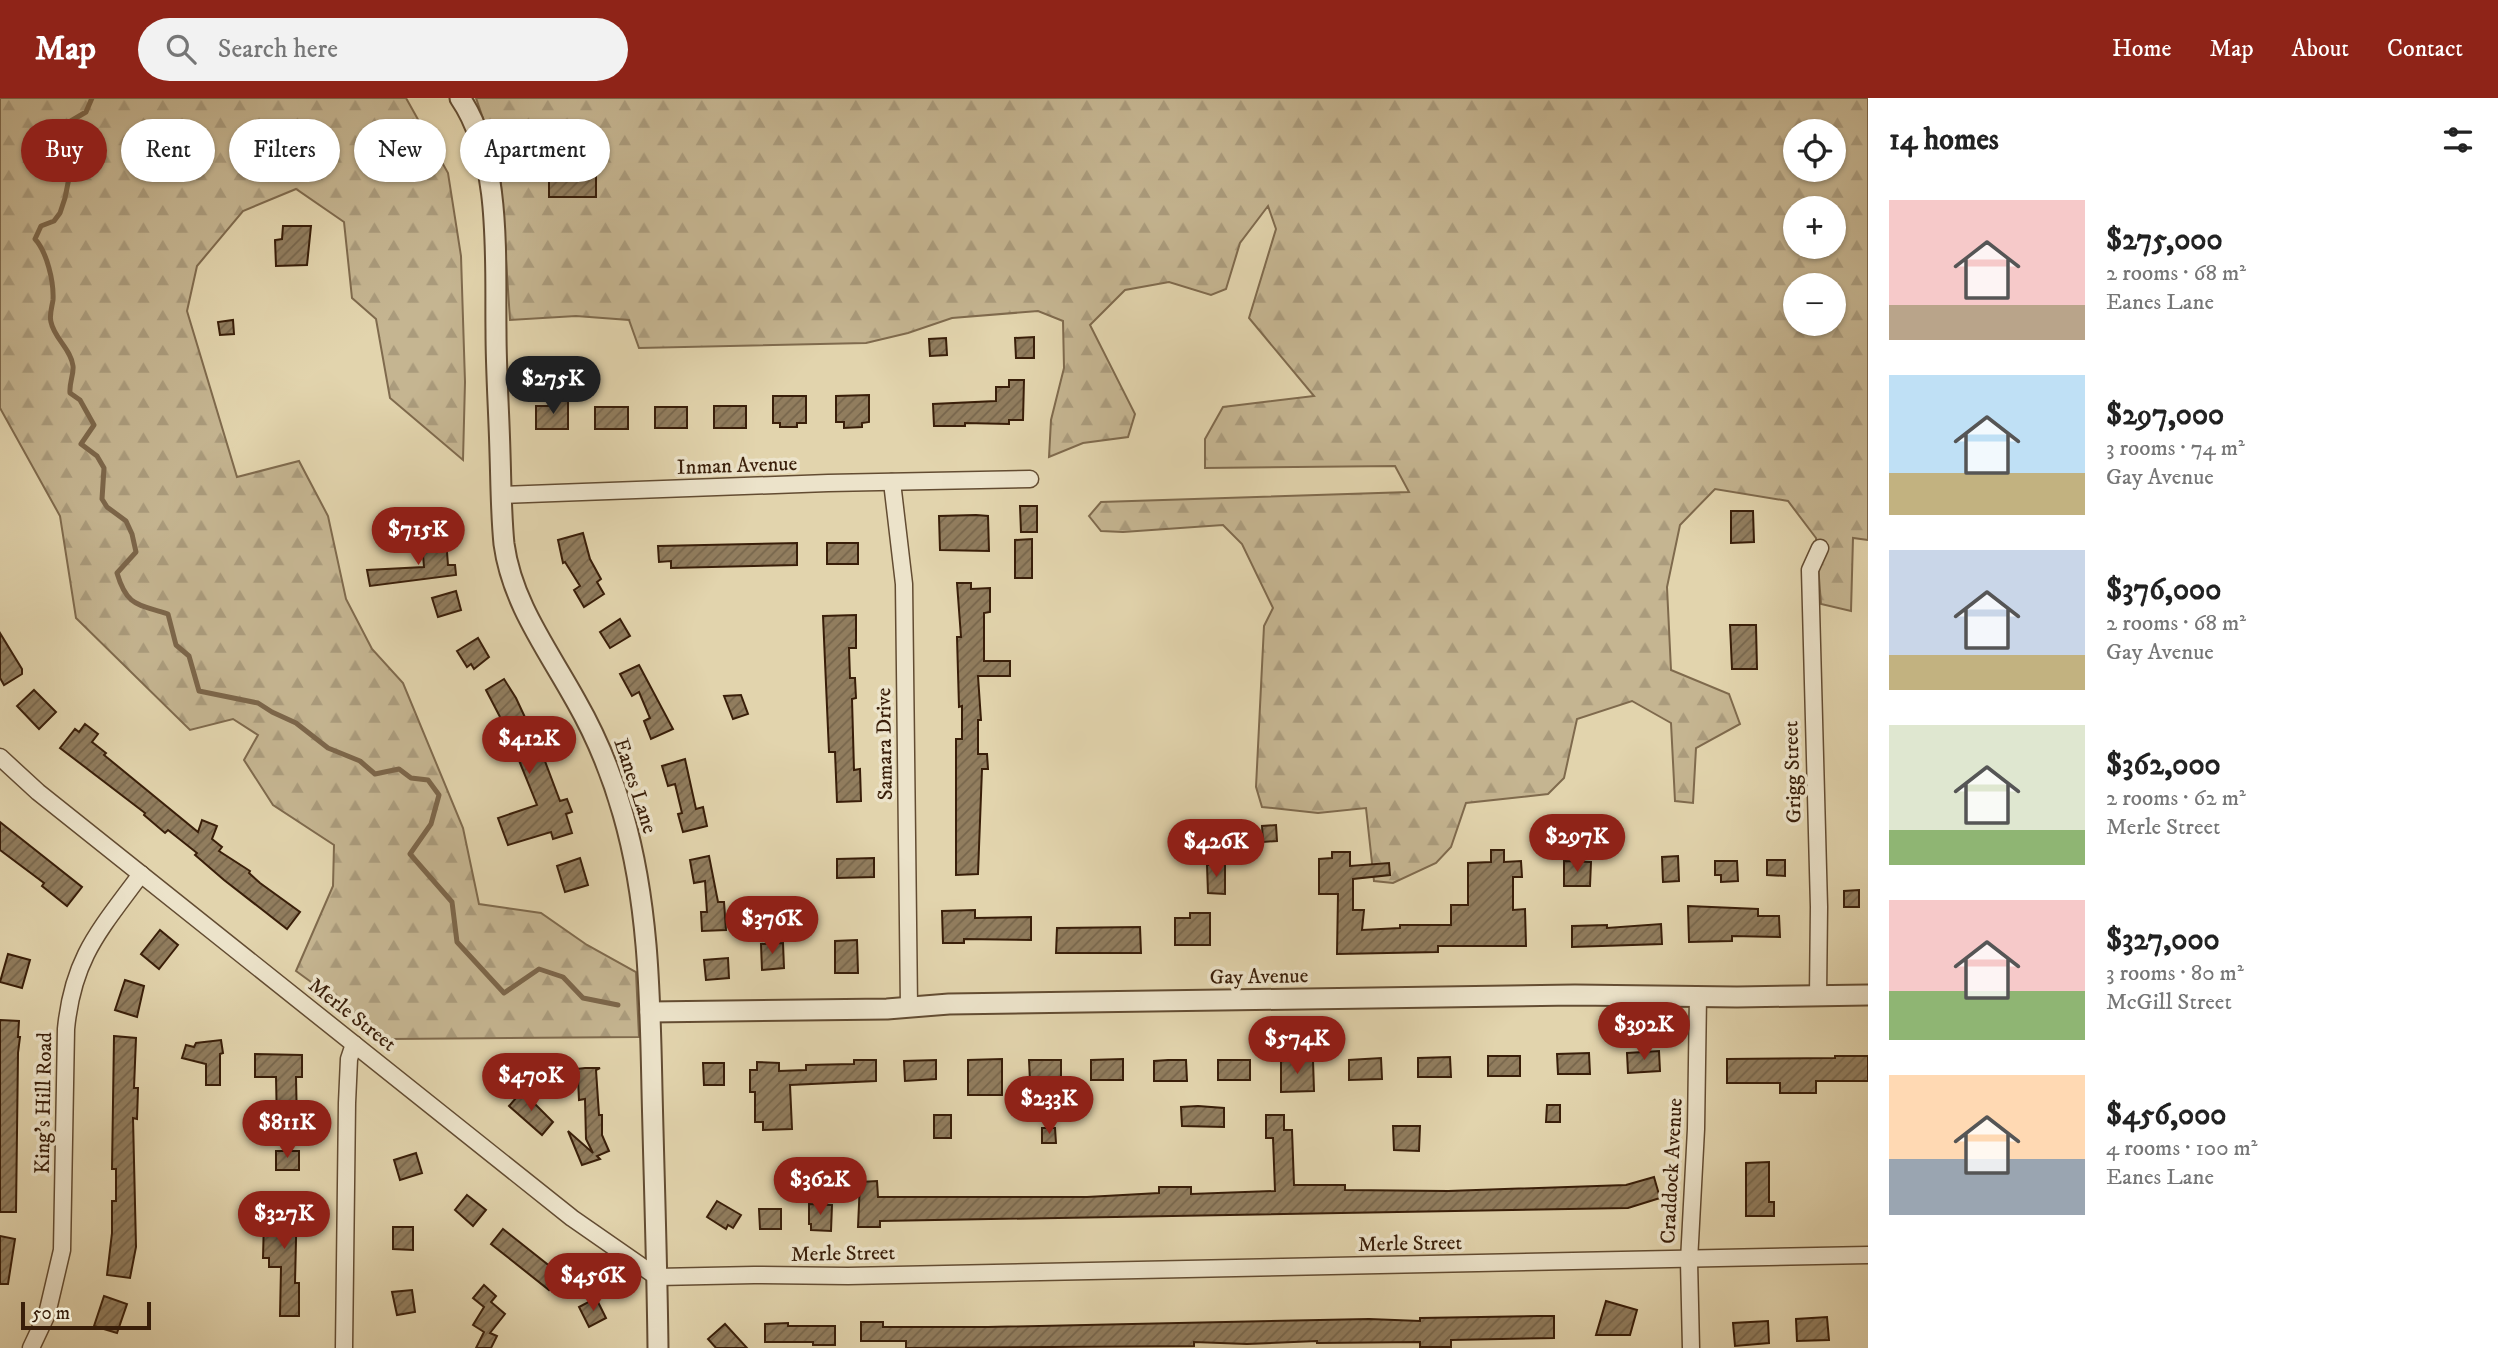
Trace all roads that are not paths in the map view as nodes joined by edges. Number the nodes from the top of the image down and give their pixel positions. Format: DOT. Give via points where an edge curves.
graph roads {
  1 [pos="460,98"];
  2 [pos="1030,480"];
  3 [pos="892,482"];
  4 [pos="502,495"];
  5 [pos="1820,548"];
  6 [pos="0,757"];
  7 [pos="141,874"];
  8 [pos="1868,995"];
  9 [pos="1698,996"];
  10 [pos="1818,996"];
  11 [pos="909,1007"];
  12 [pos="650,1012"];
  13 [pos="354,1044"];
  14 [pos="1868,1255"];
  15 [pos="1689,1261"];
  16 [pos="657,1277"];
  17 [pos="31,1348"];
  18 [pos="344,1348"];
  19 [pos="658,1348"];
  20 [pos="1691,1348"];
  1 -- 4 [label="street, Eanes Lane" via="484,150 495,230"];
  2 -- 3 [label="street, Inman Avenue"];
  3 -- 4 [label="street, Inman Avenue"];
  3 -- 11 [label="street, Samara Drive" via="904,584"];
  4 -- 12 [label="street, Eanes Lane" via="512,581 596,740 624,816 646,941"];
  5 -- 10 [label="street, Grigg Street" via="1810,570"];
  6 -- 7 [label="street, Merle Street"];
  7 -- 13 [label="street, Merle Street"];
  7 -- 17 [label="street, King's Hill Road" via="85,952 69,998 62,1250 47,1314"];
  8 -- 10 [label="street, Gay Avenue"];
  9 -- 10 [label="street, Gay Avenue"];
  9 -- 11 [label="street, Gay Avenue"];
  9 -- 15 [label="street, Craddock Avenue"];
  11 -- 12 [label="street, Gay Avenue"];
  12 -- 16 [label="street, Eanes Lane"];
  13 -- 16 [label="street, Merle Street" via="572,1218"];
  13 -- 18 [label="street" via="346,1103"];
  14 -- 15 [label="street, Merle Street"];
  15 -- 16 [label="street, Merle Street"];
  15 -- 20 [label="street, Craddock Avenue"];
  16 -- 19 [label="street, Eanes Lane"];
}
